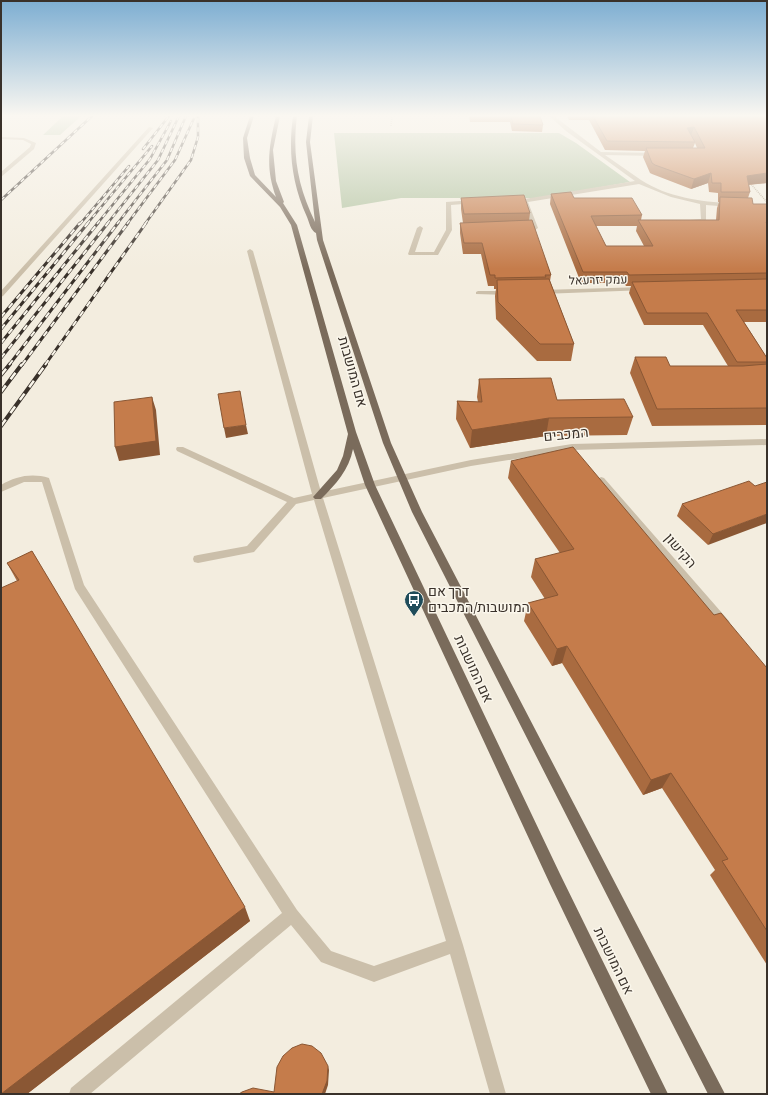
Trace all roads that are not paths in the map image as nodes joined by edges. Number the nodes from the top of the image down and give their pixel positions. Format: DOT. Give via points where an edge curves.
graph roads {
  1 [pos="116,167"];
  2 [pos="250,167"];
  3 [pos="272,167"];
  4 [pos="294,167"];
  5 [pos="311,167"];
  6 [pos="620,167"];
  7 [pos="4,171"];
  8 [pos="1,175"];
  9 [pos="640,182"];
  10 [pos="525,201"];
  11 [pos="479,202"];
  12 [pos="510,202"];
  13 [pos="703,204"];
  14 [pos="736,205"];
  15 [pos="282,206"];
  16 [pos="682,221"];
  17 [pos="420,228"];
  18 [pos="511,229"];
  19 [pos="449,230"];
  20 [pos="457,230"];
  21 [pos="320,240"];
  22 [pos="250,251"];
  23 [pos="651,289"];
  24 [pos="517,292"];
  25 [pos="533,292"];
  26 [pos="478,293"];
  27 [pos="1,295"];
  28 [pos="352,432"];
  29 [pos="767,442"];
  30 [pos="572,447"];
  31 [pos="180,449"];
  32 [pos="582,459"];
  33 [pos="592,471"];
  34 [pos="402,479"];
  35 [pos="370,485"];
  36 [pos="1,489"];
  37 [pos="318,496"];
  38 [pos="293,502"];
  39 [pos="198,559"];
  40 [pos="731,631"];
  41 [pos="292,915"];
  42 [pos="455,945"];
  43 [pos="77,1094"];
  44 [pos="498,1094"];
  45 [pos="660,1094"];
  46 [pos="717,1094"];
  1 -- 27 [label="street"];
  2 -- 15 [label="main road, אם המושבות" via="253,176"];
  3 -- 15 [label="main road" via="273,181"];
  4 -- 21 [label="main road" via="298,190"];
  5 -- 21 [label="main road, אם המושבות"];
  6 -- 9 [label="street"];
  7 -- 8 [label="street"];
  9 -- 10 [label="street"];
  9 -- 13 [label="street" via="668,195"];
  10 -- 12 [label="street"];
  10 -- 18 [label="street" via="535,228"];
  11 -- 19 [label="street" via="448,202"];
  13 -- 14 [label="street"];
  13 -- 16 [label="street" via="704,221"];
  15 -- 28 [label="main road, אם המושבות" via="294,225"];
  17 -- 19 [label="street" via="411,254 436,254"];
  19 -- 20 [label="street"];
  21 -- 34 [label="main road, אם המושבות" via="387,443"];
  22 -- 37 [label="street"];
  23 -- 25 [label="street, עמק יזרעאל"];
  24 -- 26 [label="street"];
  28 -- 35 [label="main road, אם המושבות"];
  28 -- 37 [label="main road" via="344,467 338,478"];
  29 -- 30 [label="street, המכבים"];
  30 -- 32 [label="street"];
  30 -- 34 [label="street, המכבים" via="471,463"];
  31 -- 38 [label="street"];
  33 -- 40 [label="street, הקישון"];
  34 -- 35 [label="street, המכבים"];
  34 -- 46 [label="main road, אם המושבות"];
  35 -- 37 [label="street, המכבים"];
  35 -- 45 [label="main road, אם המושבות" via="555,879"];
  36 -- 41 [label="street" via="10,483 25,479 46,480 79,586"];
  37 -- 38 [label="street, המכבים"];
  37 -- 42 [label="street"];
  38 -- 39 [label="street" via="250,549"];
  41 -- 42 [label="street" via="326,957 374,974"];
  41 -- 43 [label="street"];
  42 -- 44 [label="street"];
}
